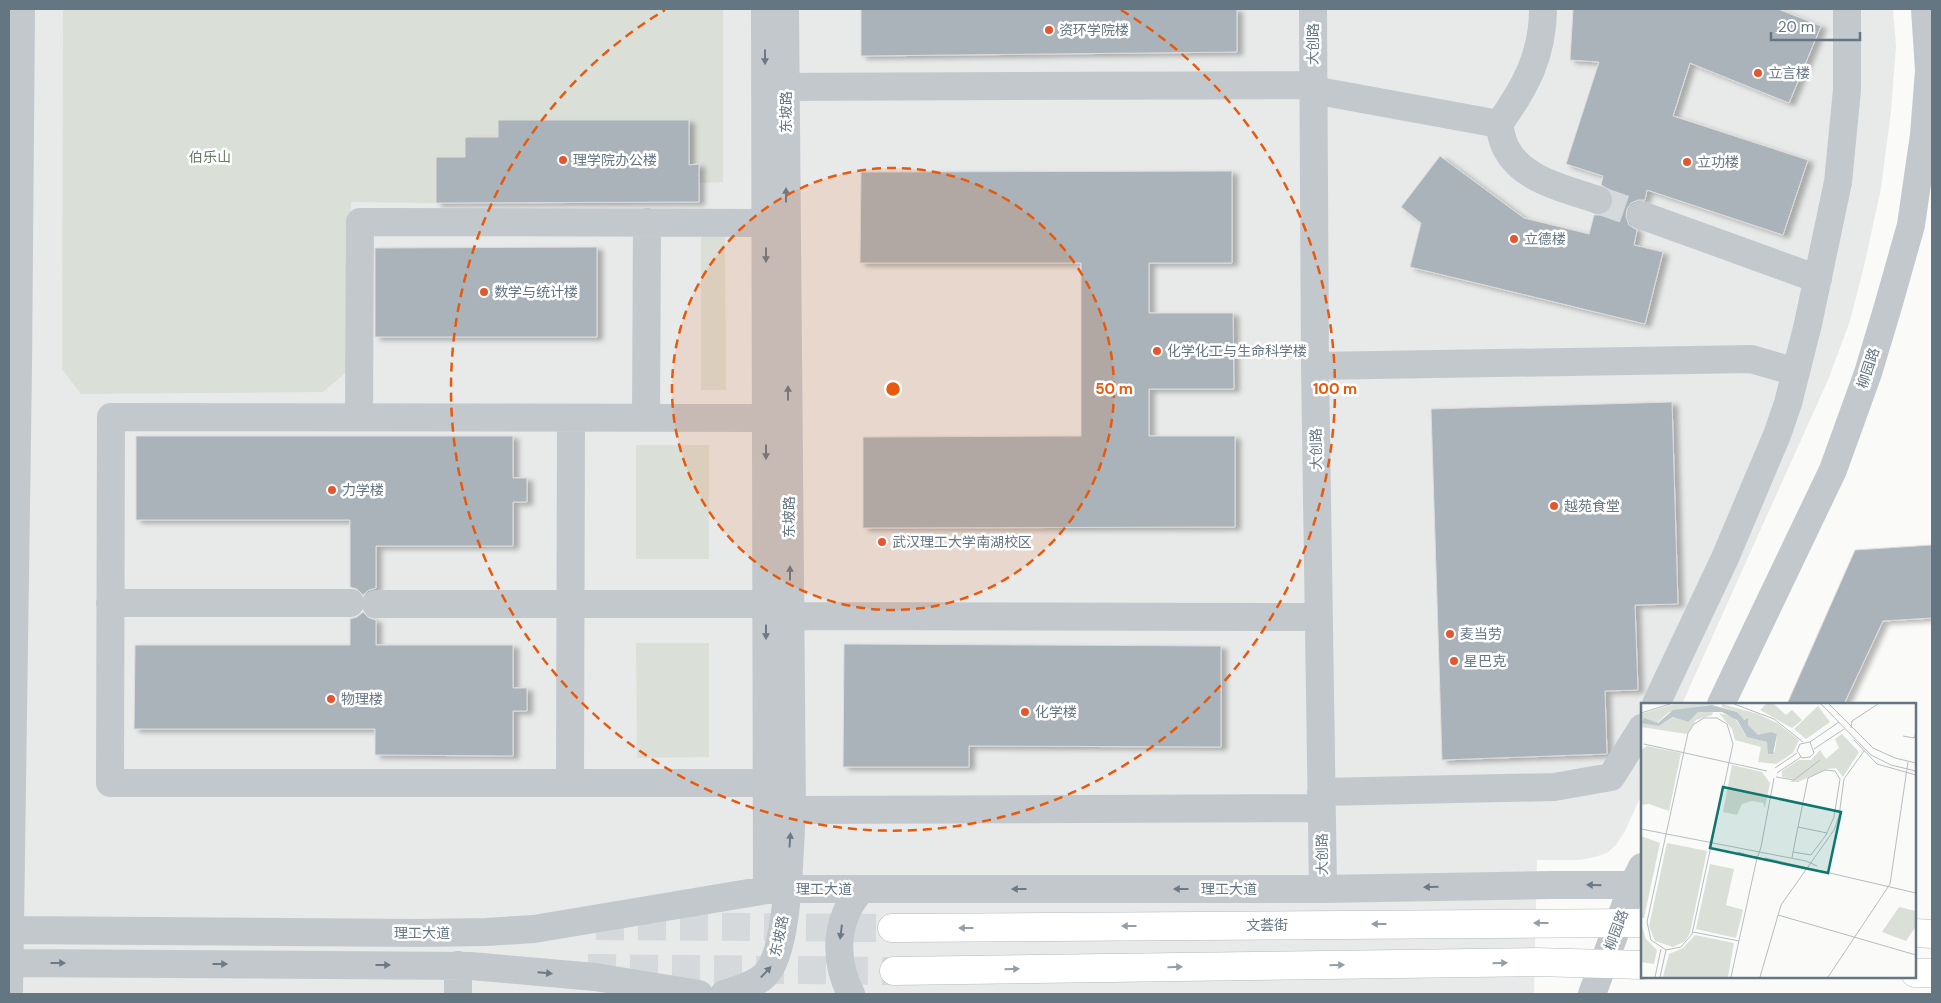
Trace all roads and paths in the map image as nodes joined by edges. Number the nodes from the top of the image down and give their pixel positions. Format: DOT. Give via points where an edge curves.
graph roads {
  1 [pos="20,9"];
  2 [pos="765,9"];
  3 [pos="785,9"];
  4 [pos="1313,9"];
  5 [pos="1543,9"];
  6 [pos="1847,9"];
  7 [pos="1925,9"];
  8 [pos="775,87"];
  9 [pos="1313,88"];
  10 [pos="1499,124"];
  11 [pos="1598,200"];
  12 [pos="1641,216"];
  13 [pos="647,222"];
  14 [pos="766,223"];
  15 [pos="1818,279"];
  16 [pos="13,350"];
  17 [pos="1315,366"];
  18 [pos="1796,372"];
  19 [pos="359,417"];
  20 [pos="571,418"];
  21 [pos="646,418"];
  22 [pos="766,418"];
  23 [pos="110,603"];
  24 [pos="571,604"];
  25 [pos="778,610"];
  26 [pos="1318,617"];
  27 [pos="1656,703"];
  28 [pos="1721,703"];
  29 [pos="1641,730"];
  30 [pos="570,783"];
  31 [pos="767,783"];
  32 [pos="1321,800"];
  33 [pos="792,810"];
  34 [pos="1639,880"];
  35 [pos="777,889"];
  36 [pos="862,889"];
  37 [pos="1323,889"];
  38 [pos="1631,922"];
  39 [pos="892,928"];
  40 [pos="9,930"];
  41 [pos="1916,933"];
  42 [pos="1932,934"];
  43 [pos="9,962"];
  44 [pos="1604,964"];
  45 [pos="458,965"];
  46 [pos="1641,965"];
  47 [pos="894,970"];
  48 [pos="1916,973"];
  49 [pos="1932,973"];
  50 [pos="9,994"];
  51 [pos="458,994"];
  52 [pos="699,994"];
  53 [pos="724,994"];
  54 [pos="851,994"];
  55 [pos="1592,994"];
  1 -- 16 [label="street"];
  2 -- 8 [label="street, 东坡路, one-way"];
  3 -- 8 [label="street, 东坡路"];
  4 -- 9 [label="street, 大创路"];
  5 -- 10 [label="street" via="1532,71 1524,89"];
  6 -- 15 [label="street" via="1847,90 1840,162"];
  7 -- 28 [label="street, 柳园路" via="1929,70 1924,135 1911,225 1889,303 1868,373 1832,470"];
  8 -- 9 [label="street"];
  8 -- 14 [label="street, 东坡路"];
  25 -- 8 [label="street, 东坡路, one-way"];
  9 -- 10 [label="street"];
  9 -- 17 [label="street, 大创路"];
  10 -- 11 [label="street" via="1508,152 1521,167 1545,181"];
  12 -- 15 [label="street"];
  13 -- 14 [label="street"];
  13 -- 19 [label="street" via="360,222"];
  13 -- 21 [label="street"];
  14 -- 22 [label="street, 东坡路, one-way"];
  15 -- 18 [label="street"];
  16 -- 40 [label="street"];
  17 -- 18 [label="street" via="1751,359"];
  17 -- 26 [label="street, 大创路"];
  18 -- 27 [label="street" via="1777,435 1725,558"];
  19 -- 20 [label="street"];
  19 -- 23 [label="street" via="111,417"];
  20 -- 21 [label="street"];
  20 -- 24 [label="street"];
  21 -- 22 [label="street"];
  22 -- 25 [label="street, 东坡路, one-way"];
  23 -- 24 [label="street"];
  23 -- 30 [label="street" via="110,783"];
  24 -- 25 [label="street"];
  24 -- 30 [label="street"];
  25 -- 26 [label="street"];
  25 -- 31 [label="street, 东坡路, one-way"];
  25 -- 33 [label="street, 东坡路"];
  26 -- 32 [label="street, 大创路"];
  29 -- 32 [label="street" via="1611,777 1554,787"];
  30 -- 31 [label="street"];
  31 -- 35 [label="street, 东坡路"];
  32 -- 33 [label="street"];
  32 -- 37 [label="street, 大创路"];
  35 -- 33 [label="street, 东坡路, one-way"];
  34 -- 37 [label="street, 理工大道, one-way"];
  34 -- 38 [label="street, 柳园路"];
  35 -- 36 [label="street, 理工大道"];
  35 -- 40 [label="street, 理工大道" via="534,928 486,932"];
  53 -- 35 [label="street, 东坡路, one-way" via="753,983 771,968 781,942"];
  37 -- 36 [label="street, 理工大道, one-way"];
  36 -- 54 [label="street, one-way" via="847,908 840,932 841,960"];
  38 -- 39 [label="main road, 文荟街, one-way"];
  38 -- 44 [label="street, 柳园路"];
  40 -- 43 [label="street"];
  41 -- 42 [label="main road"];
  43 -- 45 [label="street, one-way"];
  43 -- 50 [label="street"];
  44 -- 46 [label="main road"];
  47 -- 44 [label="main road, one-way" via="1536,962"];
  44 -- 55 [label="street, 柳园路"];
  45 -- 51 [label="street"];
  45 -- 52 [label="street, one-way" via="595,977"];
  48 -- 49 [label="main road"];
}
